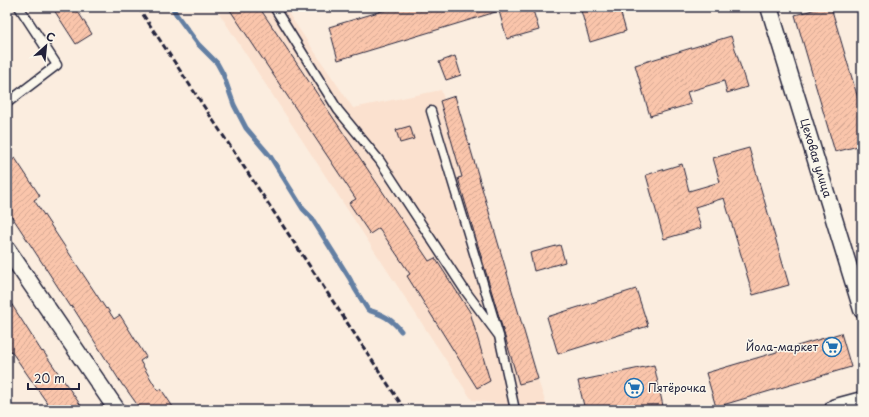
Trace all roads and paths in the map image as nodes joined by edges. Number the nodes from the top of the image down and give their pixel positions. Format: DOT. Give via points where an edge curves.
graph roads {
  1 [pos="19,7"];
  2 [pos="274,7"];
  3 [pos="769,7"];
  4 [pos="7,103"];
  5 [pos="431,111"];
  6 [pos="7,249"];
  7 [pos="862,310"];
  8 [pos="499,336"];
  9 [pos="862,403"];
  10 [pos="117,410"];
  11 [pos="515,410"];
  12 [pos="836,410"];
  1 -- 4 [label="lane" via="57,65"];
  2 -- 8 [label="lane" via="338,110 380,161 464,289"];
  3 -- 7 [label="street, Цеховая улица"];
  5 -- 8 [label="lane"];
  6 -- 10 [label="street"];
  8 -- 11 [label="lane"];
  9 -- 12 [label="main road"];
}
